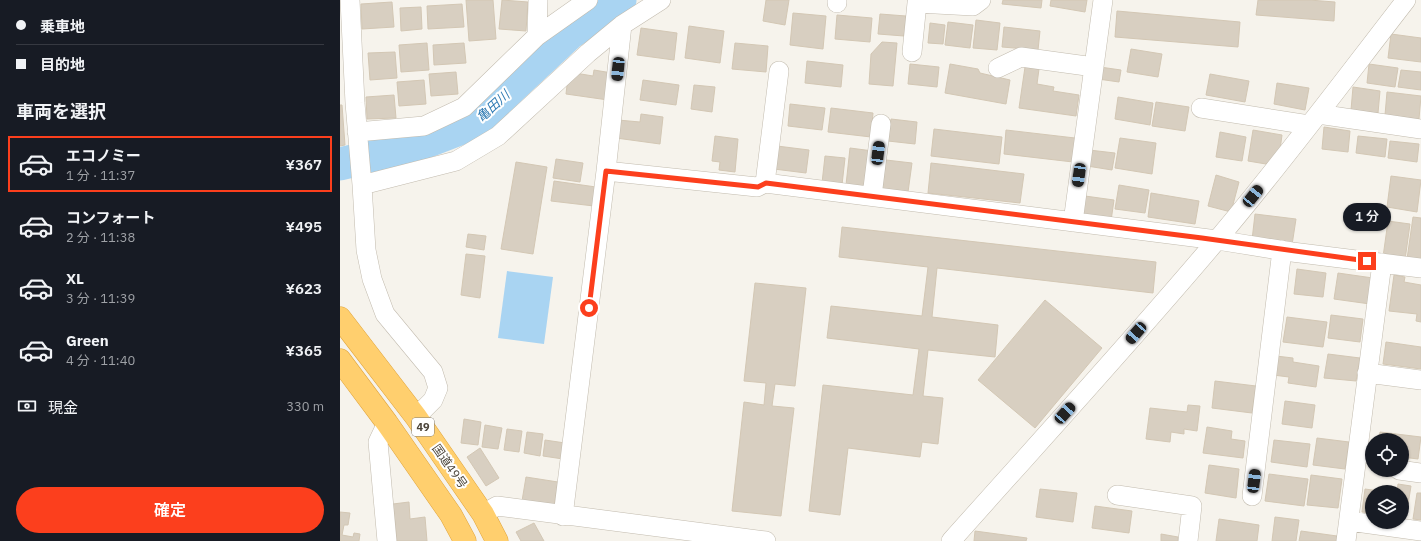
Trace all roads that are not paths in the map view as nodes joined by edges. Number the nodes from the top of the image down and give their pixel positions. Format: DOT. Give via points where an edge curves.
graph roads {
  1 [pos="350,0"];
  2 [pos="538,0"];
  3 [pos="588,0"];
  4 [pos="660,0"];
  5 [pos="981,0"];
  6 [pos="1103,0"];
  7 [pos="1406,0"];
  8 [pos="622,25"];
  9 [pos="537,36"];
  10 [pos="912,52"];
  11 [pos="1094,67"];
  12 [pos="998,68"];
  13 [pos="779,71"];
  14 [pos="1201,108"];
  15 [pos="1313,120"];
  16 [pos="881,124"];
  17 [pos="1421,129"];
  18 [pos="358,137"];
  19 [pos="606,171"];
  20 [pos="766,183"];
  21 [pos="362,185"];
  22 [pos="872,196"];
  23 [pos="1072,222"];
  24 [pos="1217,240"];
  25 [pos="1282,250"];
  26 [pos="1382,263"];
  27 [pos="1421,268"];
  28 [pos="340,318"];
  29 [pos="340,360"];
  30 [pos="1368,373"];
  31 [pos="1421,380"];
  32 [pos="416,417"];
  33 [pos="386,423"];
  34 [pos="1364,466"];
  35 [pos="1409,471"];
  36 [pos="1421,472"];
  37 [pos="1117,495"];
  38 [pos="1252,496"];
  39 [pos="483,514"];
  40 [pos="563,516"];
  41 [pos="1348,521"];
  42 [pos="1421,531"];
  43 [pos="720,538"];
  44 [pos="387,541"];
  45 [pos="465,541"];
  46 [pos="497,541"];
  47 [pos="766,541"];
  48 [pos="951,541"];
  49 [pos="1188,541"];
  50 [pos="1346,541"];
  1 -- 18 [label="street"];
  2 -- 9 [label="street"];
  3 -- 9 [label="street"];
  4 -- 8 [label="street"];
  5 -- 10 [label="street" via="973,6 917,3"];
  6 -- 11 [label="street"];
  7 -- 15 [label="street"];
  8 -- 19 [label="street"];
  8 -- 21 [label="street" via="498,136 456,161"];
  9 -- 18 [label="street" via="464,107 424,126"];
  11 -- 12 [label="street" via="1021,57"];
  11 -- 23 [label="street"];
  13 -- 20 [label="street"];
  14 -- 15 [label="street"];
  15 -- 17 [label="street"];
  15 -- 24 [label="street"];
  16 -- 22 [label="street"];
  18 -- 21 [label="street"];
  19 -- 20 [label="street" via="758,187"];
  19 -- 40 [label="street"];
  20 -- 22 [label="street"];
  21 -- 32 [label="street" via="366,250 372,279 385,314 433,372 438,388 433,400"];
  22 -- 23 [label="street"];
  23 -- 24 [label="street"];
  24 -- 25 [label="street"];
  24 -- 48 [label="street" via="1096,380"];
  25 -- 26 [label="street"];
  25 -- 38 [label="street"];
  26 -- 27 [label="street"];
  26 -- 30 [label="street"];
  28 -- 32 [label="highway, 国道49号 / 49"];
  29 -- 33 [label="highway, 49"];
  30 -- 31 [label="street"];
  30 -- 34 [label="street"];
  32 -- 39 [label="highway, 国道49号 / 49"];
  33 -- 44 [label="street" via="378,442"];
  33 -- 45 [label="highway, 49" via="451,515"];
  34 -- 41 [label="street"];
  35 -- 36 [label="street"];
  37 -- 49 [label="street" via="1192,506"];
  39 -- 40 [label="street" via="497,506"];
  39 -- 46 [label="highway, 国道49号 / 49"];
  40 -- 43 [label="street"];
  41 -- 42 [label="street"];
  41 -- 50 [label="street"];
  43 -- 47 [label="street"];
}
